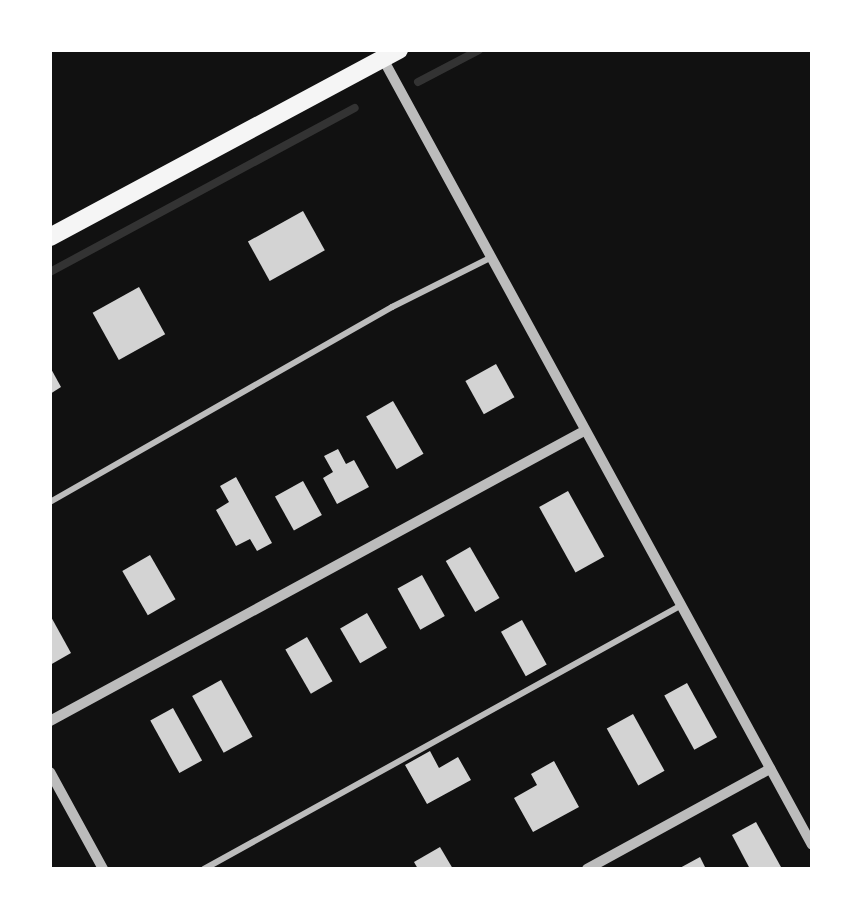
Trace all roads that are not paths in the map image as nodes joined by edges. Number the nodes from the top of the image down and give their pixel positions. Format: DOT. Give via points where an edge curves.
graph roads {
  1 [pos="391,54"];
  2 [pos="50,237"];
  3 [pos="490,258"];
  4 [pos="584,431"];
  5 [pos="50,502"];
  6 [pos="680,606"];
  7 [pos="50,721"];
  8 [pos="770,769"];
  9 [pos="50,772"];
  10 [pos="812,845"];
  11 [pos="103,869"];
  12 [pos="204,869"];
  13 [pos="587,869"];
  1 -- 2 [label="main road"];
  1 -- 3 [label="street"];
  3 -- 4 [label="street"];
  3 -- 5 [label="lane" via="392,306"];
  4 -- 6 [label="street"];
  4 -- 7 [label="street"];
  6 -- 8 [label="street"];
  6 -- 12 [label="lane"];
  8 -- 10 [label="street"];
  8 -- 13 [label="street"];
  9 -- 11 [label="street"];
}
